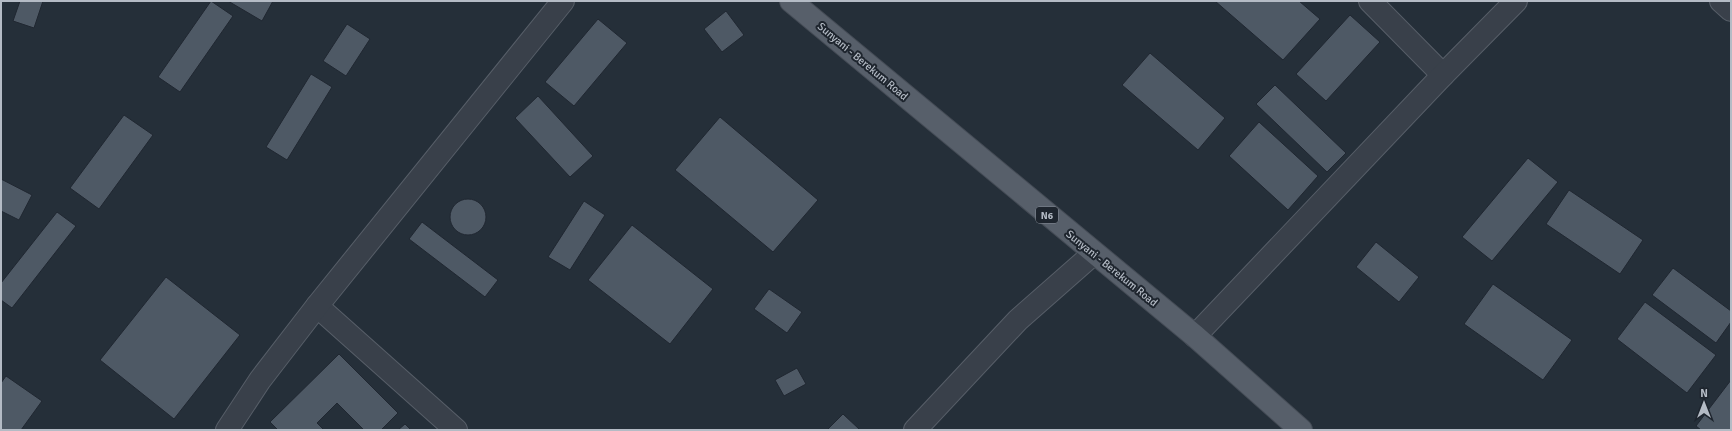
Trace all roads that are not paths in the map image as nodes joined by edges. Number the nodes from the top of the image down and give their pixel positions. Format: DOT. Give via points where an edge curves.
graph roads {
  1 [pos="563,1"];
  2 [pos="792,1"];
  3 [pos="1370,1"];
  4 [pos="1516,1"];
  5 [pos="1721,1"];
  6 [pos="1731,10"];
  7 [pos="1443,75"];
  8 [pos="1093,254"];
  9 [pos="316,306"];
  10 [pos="1195,336"];
  11 [pos="227,430"];
  12 [pos="456,430"];
  13 [pos="915,430"];
  14 [pos="1301,430"];
  1 -- 9 [label="street"];
  2 -- 8 [label="main road, Sunyani - Berekum Road / N6"];
  3 -- 7 [label="street"];
  4 -- 7 [label="street"];
  5 -- 6 [label="street"];
  7 -- 10 [label="street"];
  8 -- 10 [label="main road, Sunyani - Berekum Road / N6"];
  8 -- 13 [label="street" via="1018,320"];
  9 -- 11 [label="street" via="260,380"];
  9 -- 12 [label="street"];
  10 -- 14 [label="main road, Sunyani - Berekum Road / N6"];
}
